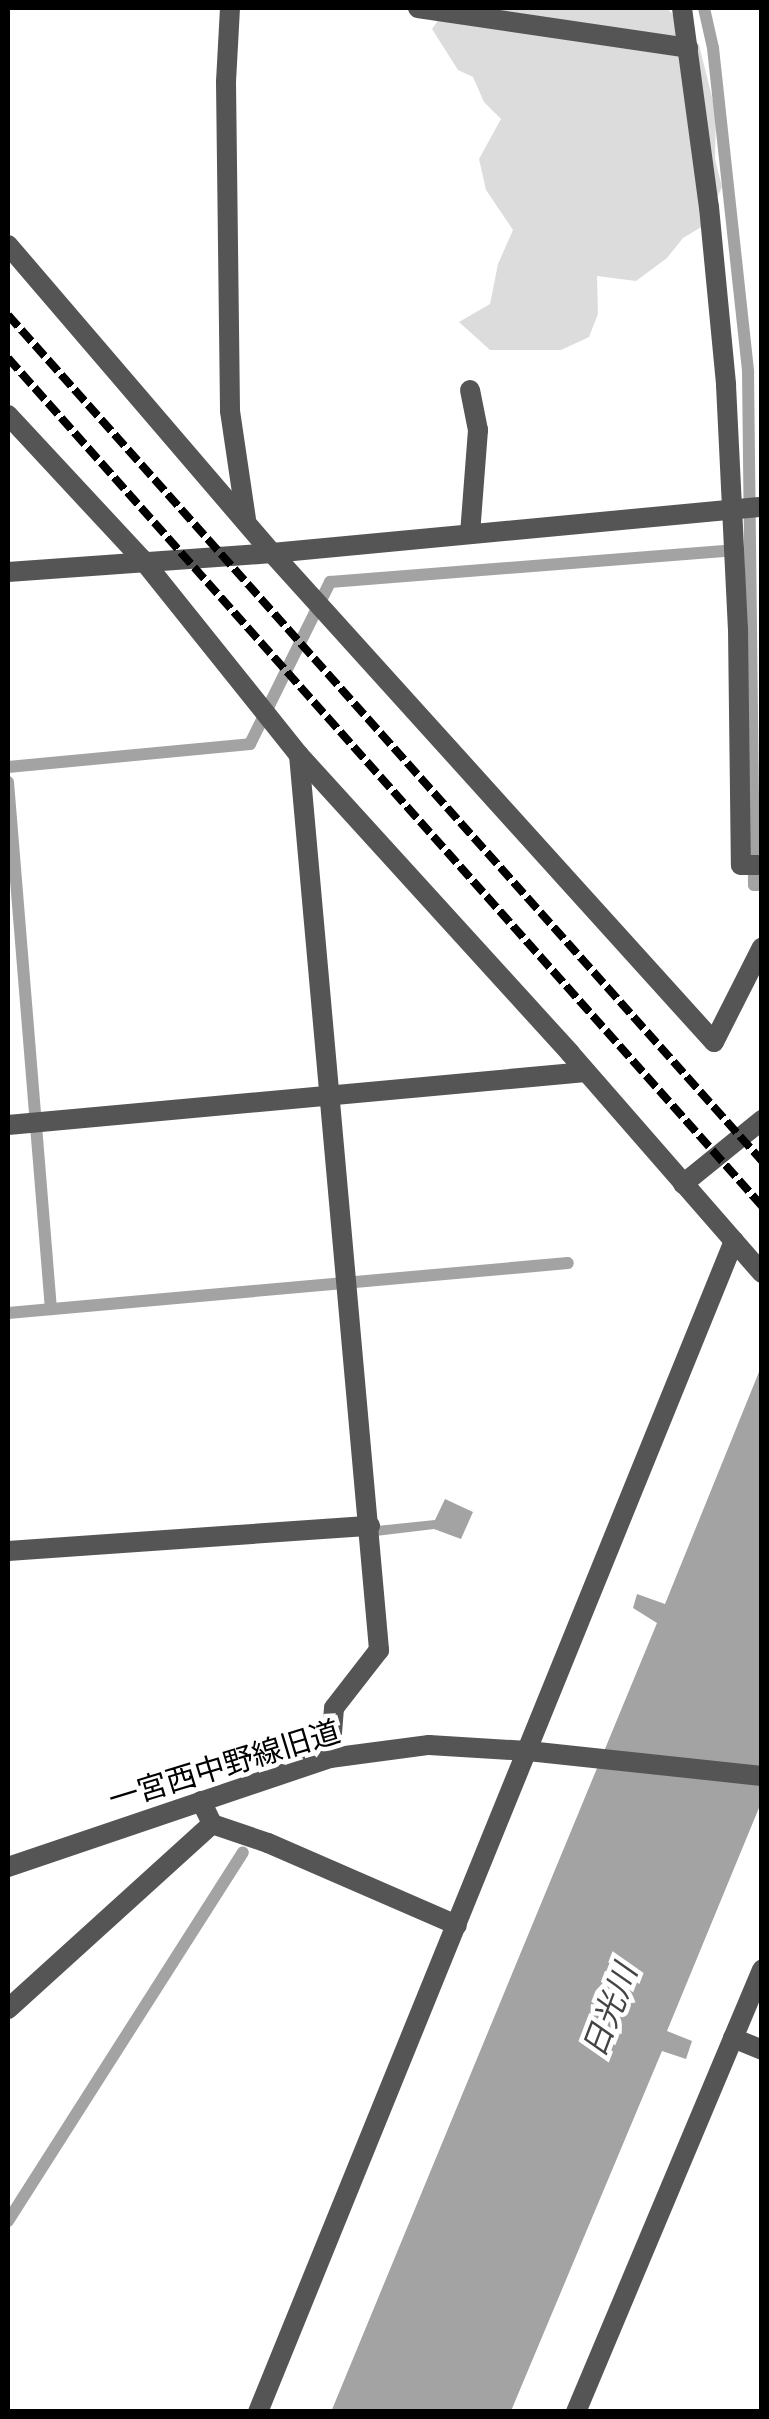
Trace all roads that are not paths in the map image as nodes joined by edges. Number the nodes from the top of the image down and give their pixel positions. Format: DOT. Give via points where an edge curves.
graph roads {
  1 [pos="230,8"];
  2 [pos="418,8"];
  3 [pos="682,8"];
  4 [pos="688,48"];
  5 [pos="8,244"];
  6 [pos="470,390"];
  7 [pos="8,415"];
  8 [pos="762,507"];
  9 [pos="732,509"];
  10 [pos="246,521"];
  11 [pos="470,534"];
  12 [pos="272,553"];
  13 [pos="142,560"];
  14 [pos="8,572"];
  15 [pos="299,755"];
  16 [pos="762,865"];
  17 [pos="762,947"];
  18 [pos="586,1072"];
  19 [pos="328,1098"];
  20 [pos="762,1120"];
  21 [pos="8,1125"];
  22 [pos="683,1184"];
  23 [pos="734,1241"];
  24 [pos="762,1273"];
  25 [pos="370,1526"];
  26 [pos="8,1551"];
  27 [pos="528,1751"];
  28 [pos="330,1758"];
  29 [pos="762,1776"];
  30 [pos="201,1801"];
  31 [pos="212,1824"];
  32 [pos="8,1868"];
  33 [pos="457,1925"];
  34 [pos="762,1970"];
  35 [pos="8,2010"];
  36 [pos="733,2038"];
  37 [pos="762,2050"];
  38 [pos="258,2412"];
  39 [pos="576,2412"];
  1 -- 10 [label="street" via="230,411"];
  2 -- 4 [label="street"];
  3 -- 4 [label="street"];
  4 -- 9 [label="street" via="710,207"];
  5 -- 10 [label="street"];
  6 -- 11 [label="street" via="478,430"];
  7 -- 13 [label="street"];
  8 -- 9 [label="street"];
  9 -- 11 [label="street"];
  9 -- 16 [label="street" via="741,865"];
  10 -- 12 [label="street"];
  11 -- 12 [label="street"];
  12 -- 13 [label="street"];
  12 -- 17 [label="street" via="714,1042"];
  13 -- 14 [label="street"];
  13 -- 15 [label="street"];
  15 -- 18 [label="street"];
  15 -- 19 [label="street"];
  18 -- 19 [label="street"];
  18 -- 22 [label="street"];
  19 -- 21 [label="street"];
  19 -- 25 [label="street"];
  20 -- 22 [label="street"];
  22 -- 23 [label="street"];
  23 -- 24 [label="street"];
  23 -- 27 [label="street"];
  25 -- 26 [label="street"];
  25 -- 28 [label="street" via="379,1650 334,1708"];
  27 -- 28 [label="street, 一宮西中野線旧道" via="429,1745"];
  27 -- 29 [label="street, 一宮西中野線旧道"];
  27 -- 33 [label="street"];
  28 -- 30 [label="street, 一宮西中野線旧道"];
  30 -- 31 [label="street"];
  30 -- 32 [label="street, 一宮西中野線旧道"];
  31 -- 33 [label="street"];
  31 -- 35 [label="street"];
  33 -- 38 [label="street"];
  34 -- 36 [label="street"];
  36 -- 37 [label="street"];
  36 -- 39 [label="street"];
}
